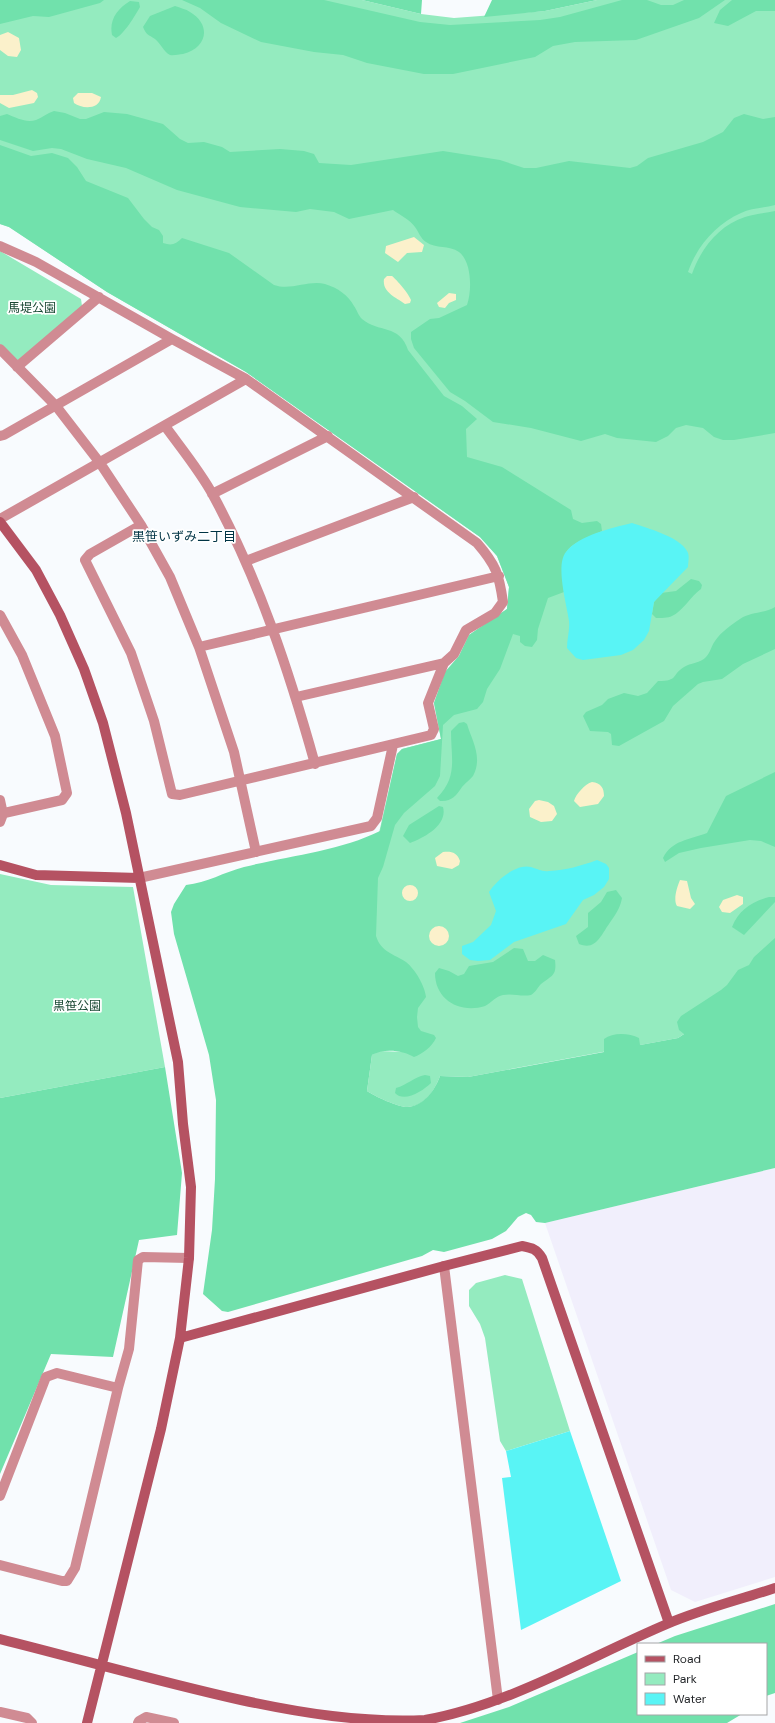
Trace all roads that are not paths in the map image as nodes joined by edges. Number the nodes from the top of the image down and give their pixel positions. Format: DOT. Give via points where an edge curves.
graph roads {
  1 [pos="0,246"];
  2 [pos="99,297"];
  3 [pos="172,339"];
  4 [pos="0,349"];
  5 [pos="17,367"];
  6 [pos="246,379"];
  7 [pos="56,406"];
  8 [pos="165,426"];
  9 [pos="0,436"];
  10 [pos="328,436"];
  11 [pos="100,463"];
  12 [pos="212,494"];
  13 [pos="414,497"];
  14 [pos="0,519"];
  15 [pos="0,522"];
  16 [pos="141,524"];
  17 [pos="246,561"];
  18 [pos="499,576"];
  19 [pos="0,615"];
  20 [pos="273,630"];
  21 [pos="199,647"];
  22 [pos="444,663"];
  23 [pos="296,697"];
  24 [pos="393,745"];
  25 [pos="314,764"];
  26 [pos="241,781"];
  27 [pos="0,800"];
  28 [pos="1,817"];
  29 [pos="256,852"];
  30 [pos="0,865"];
  31 [pos="140,878"];
  32 [pos="189,1258"];
  33 [pos="444,1266"];
  34 [pos="180,1338"];
  35 [pos="118,1388"];
  36 [pos="0,1496"];
  37 [pos="0,1564"];
  38 [pos="775,1588"];
  39 [pos="669,1623"];
  40 [pos="0,1639"];
  41 [pos="100,1665"];
  42 [pos="498,1700"];
  43 [pos="0,1712"];
  44 [pos="335,1722"];
  45 [pos="32,1723"];
  46 [pos="87,1723"];
  47 [pos="138,1723"];
  48 [pos="174,1723"];
  1 -- 2 [label="street" via="36,262"];
  2 -- 3 [label="street"];
  2 -- 5 [label="street"];
  3 -- 6 [label="street"];
  3 -- 7 [label="street"];
  4 -- 5 [label="street"];
  5 -- 7 [label="street"];
  6 -- 8 [label="street"];
  6 -- 10 [label="street"];
  7 -- 9 [label="street"];
  7 -- 11 [label="street"];
  8 -- 11 [label="street"];
  8 -- 12 [label="street"];
  10 -- 12 [label="street"];
  10 -- 13 [label="street"];
  11 -- 14 [label="street"];
  11 -- 16 [label="street"];
  12 -- 17 [label="street"];
  13 -- 17 [label="street"];
  13 -- 18 [label="street" via="477,543 492,560"];
  15 -- 31 [label="street" via="36,570 84,669 103,723"];
  16 -- 21 [label="street" via="170,577"];
  16 -- 26 [label="street" via="90,554 85,560 131,653 154,721 172,794 180,795"];
  17 -- 20 [label="street"];
  18 -- 20 [label="street"];
  18 -- 22 [label="street" via="504,602 496,613 466,630 454,654"];
  19 -- 28 [label="street" via="22,655 55,736 67,793 62,800"];
  20 -- 21 [label="street"];
  20 -- 23 [label="street"];
  21 -- 26 [label="street"];
  22 -- 23 [label="street"];
  22 -- 24 [label="street" via="428,704 434,730 431,735"];
  23 -- 25 [label="street"];
  24 -- 25 [label="street"];
  24 -- 29 [label="street" via="377,818 371,826"];
  25 -- 26 [label="street"];
  26 -- 29 [label="street"];
  27 -- 28 [label="street"];
  29 -- 31 [label="street"];
  30 -- 31 [label="street" via="36,875"];
  31 -- 32 [label="street" via="178,1062 191,1187"];
  32 -- 34 [label="street"];
  32 -- 35 [label="street" via="143,1257 138,1260 129,1349"];
  33 -- 34 [label="street"];
  33 -- 39 [label="street" via="522,1246 538,1251"];
  33 -- 42 [label="street"];
  34 -- 41 [label="street" via="161,1429"];
  35 -- 36 [label="street" via="57,1373 46,1377"];
  35 -- 37 [label="street" via="74,1568 67,1581"];
  38 -- 39 [label="street"];
  39 -- 42 [label="street"];
  40 -- 41 [label="street"];
  41 -- 44 [label="street"];
  41 -- 46 [label="street"];
  42 -- 44 [label="street" via="454,1714 411,1722"];
  43 -- 45 [label="street" via="27,1718"];
  47 -- 48 [label="street" via="146,1717"];
}
